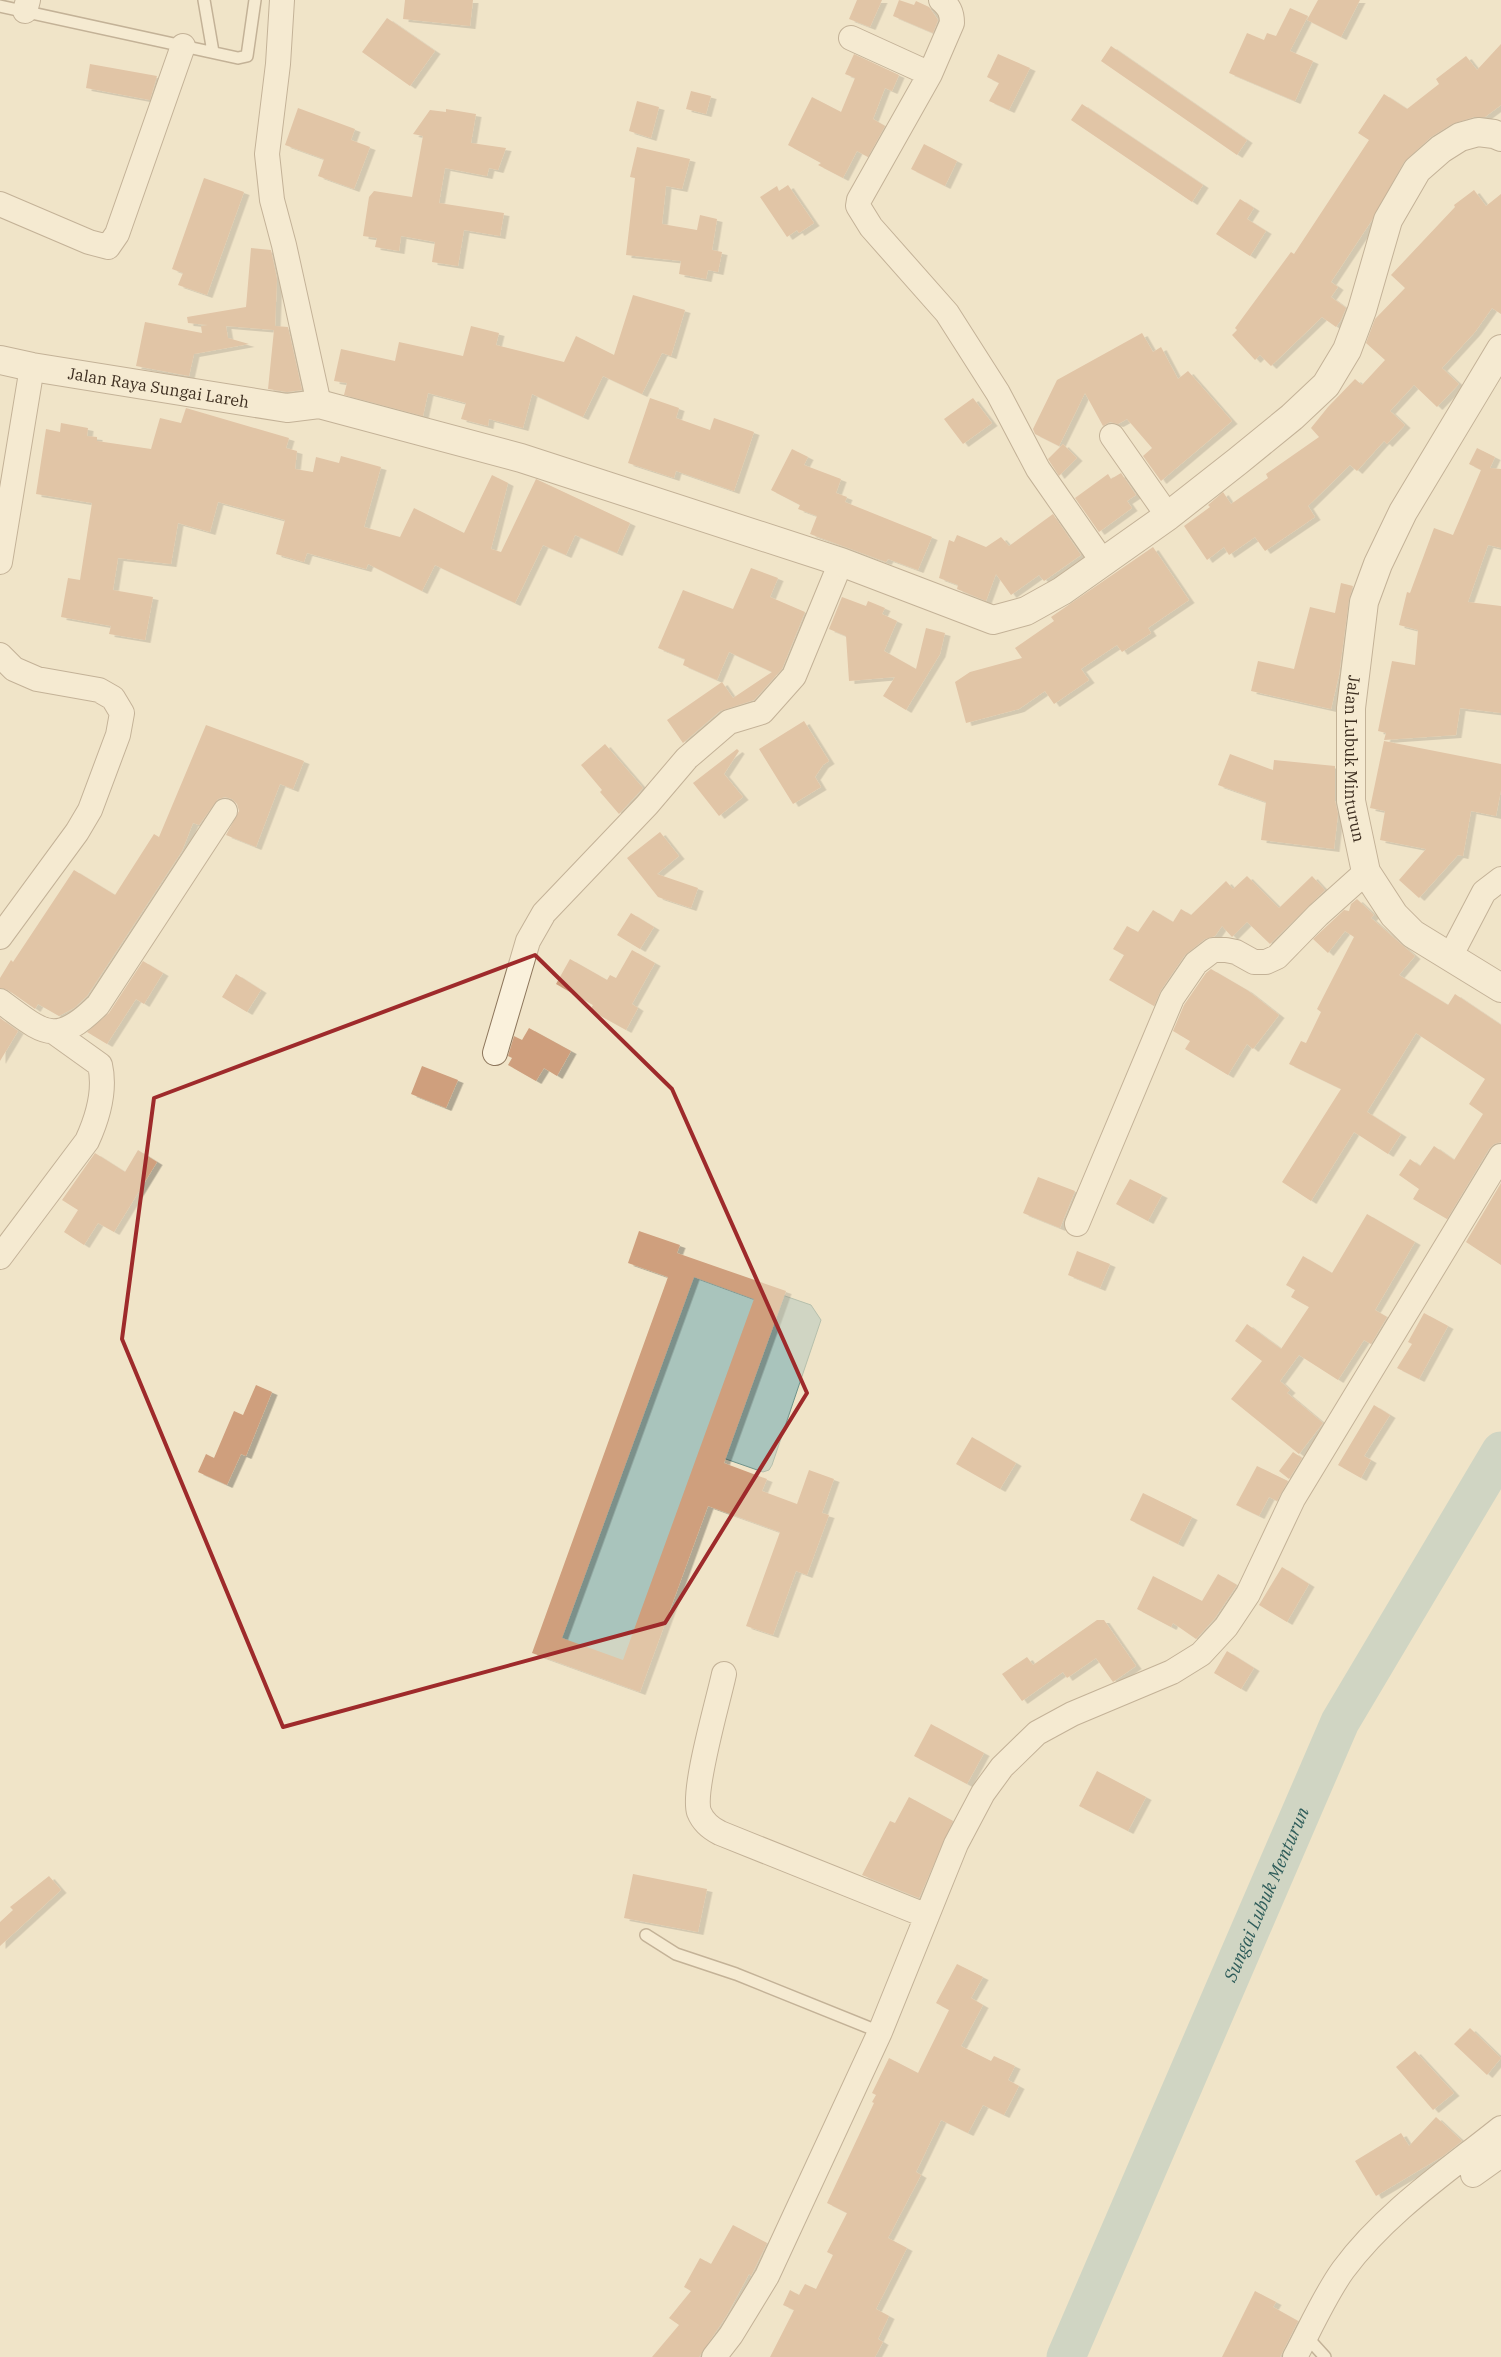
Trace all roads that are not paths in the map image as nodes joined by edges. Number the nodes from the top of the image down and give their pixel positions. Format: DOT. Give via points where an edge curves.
graph roads {
  1 [pos="204,0"];
  2 [pos="254,0"];
  3 [pos="282,0"];
  4 [pos="941,0"];
  5 [pos="0,6"];
  6 [pos="27,6"];
  7 [pos="851,38"];
  8 [pos="183,46"];
  9 [pos="213,52"];
  10 [pos="930,74"];
  11 [pos="1501,137"];
  12 [pos="0,204"];
  13 [pos="1501,350"];
  14 [pos="0,360"];
  15 [pos="32,367"];
  16 [pos="319,404"];
  17 [pos="1112,436"];
  18 [pos="1168,516"];
  19 [pos="0,562"];
  20 [pos="841,562"];
  21 [pos="1103,562"];
  22 [pos="0,655"];
  23 [pos="225,811"];
  24 [pos="1366,872"];
  25 [pos="1501,879"];
  26 [pos="0,937"];
  27 [pos="1450,957"];
  28 [pos="1501,988"];
  29 [pos="0,1001"];
  30 [pos="54,1032"];
  31 [pos="495,1053"];
  32 [pos="1501,1156"];
  33 [pos="1077,1224"];
  34 [pos="0,1257"];
  35 [pos="724,1674"];
  36 [pos="926,1916"];
  37 [pos="646,1934"];
  38 [pos="880,2032"];
  39 [pos="1501,2128"];
  40 [pos="1501,2155"];
  41 [pos="1473,2176"];
  42 [pos="1306,2336"];
  43 [pos="714,2357"];
  44 [pos="1296,2357"];
  45 [pos="1325,2357"];
  1 -- 9 [label="lane"];
  2 -- 9 [label="lane" via="247,56 238,58"];
  3 -- 16 [label="street" via="267,154 272,200"];
  4 -- 10 [label="street" via="949,7 952,23"];
  5 -- 6 [label="lane"];
  6 -- 8 [label="lane"];
  7 -- 10 [label="street"];
  8 -- 9 [label="lane"];
  8 -- 12 [label="street" via="117,234 108,247"];
  10 -- 21 [label="street" via="858,206 871,227 947,313 998,392 1038,469"];
  11 -- 18 [label="street" via="1478,132 1460,137 1417,170 1388,220 1347,350 1326,385 1292,417"];
  13 -- 24 [label="street, Jalan Lubuk Minturun" via="1403,512 1364,602 1351,708 1351,801"];
  14 -- 15 [label="street, Jalan Raya Sungai Lareh"];
  15 -- 16 [label="street, Jalan Raya Sungai Lareh" via="287,408"];
  15 -- 19 [label="street"];
  16 -- 20 [label="street" via="521,458"];
  17 -- 18 [label="street"];
  18 -- 21 [label="street"];
  20 -- 21 [label="street" via="993,620 1026,611"];
  20 -- 31 [label="street" via="794,676 762,712 729,722 687,758 544,913 528,941"];
  22 -- 26 [label="street" via="14,669 36,679 99,690 114,698 122,713 118,735 90,810"];
  23 -- 30 [label="street" via="98,1005 77,1024"];
  24 -- 27 [label="street, Jalan Lubuk Minturun" via="1394,915 1413,934"];
  24 -- 33 [label="street" via="1276,957 1266,962 1254,962 1236,952 1213,950 1196,963 1172,998"];
  25 -- 27 [label="street" via="1484,892"];
  27 -- 28 [label="street, Jalan Lubuk Minturun"];
  29 -- 30 [label="street" via="42,1030"];
  30 -- 34 [label="street" via="100,1065 103,1090 96,1122 87,1141"];
  32 -- 36 [label="street" via="1293,1499 1248,1594 1226,1628 1201,1654 1172,1672 1072,1714 1036,1733 1002,1767 983,1793 956,1844"];
  35 -- 36 [label="street" via="697,1789 698,1810 703,1820 720,1834"];
  36 -- 38 [label="street"];
  37 -- 38 [label="lane" via="676,1954 736,1974"];
  38 -- 43 [label="street" via="767,2276"];
  39 -- 42 [label="street" via="1404,2205 1366,2243 1342,2271"];
  40 -- 41 [label="street"];
  42 -- 44 [label="street"];
  42 -- 45 [label="lane"];
}
